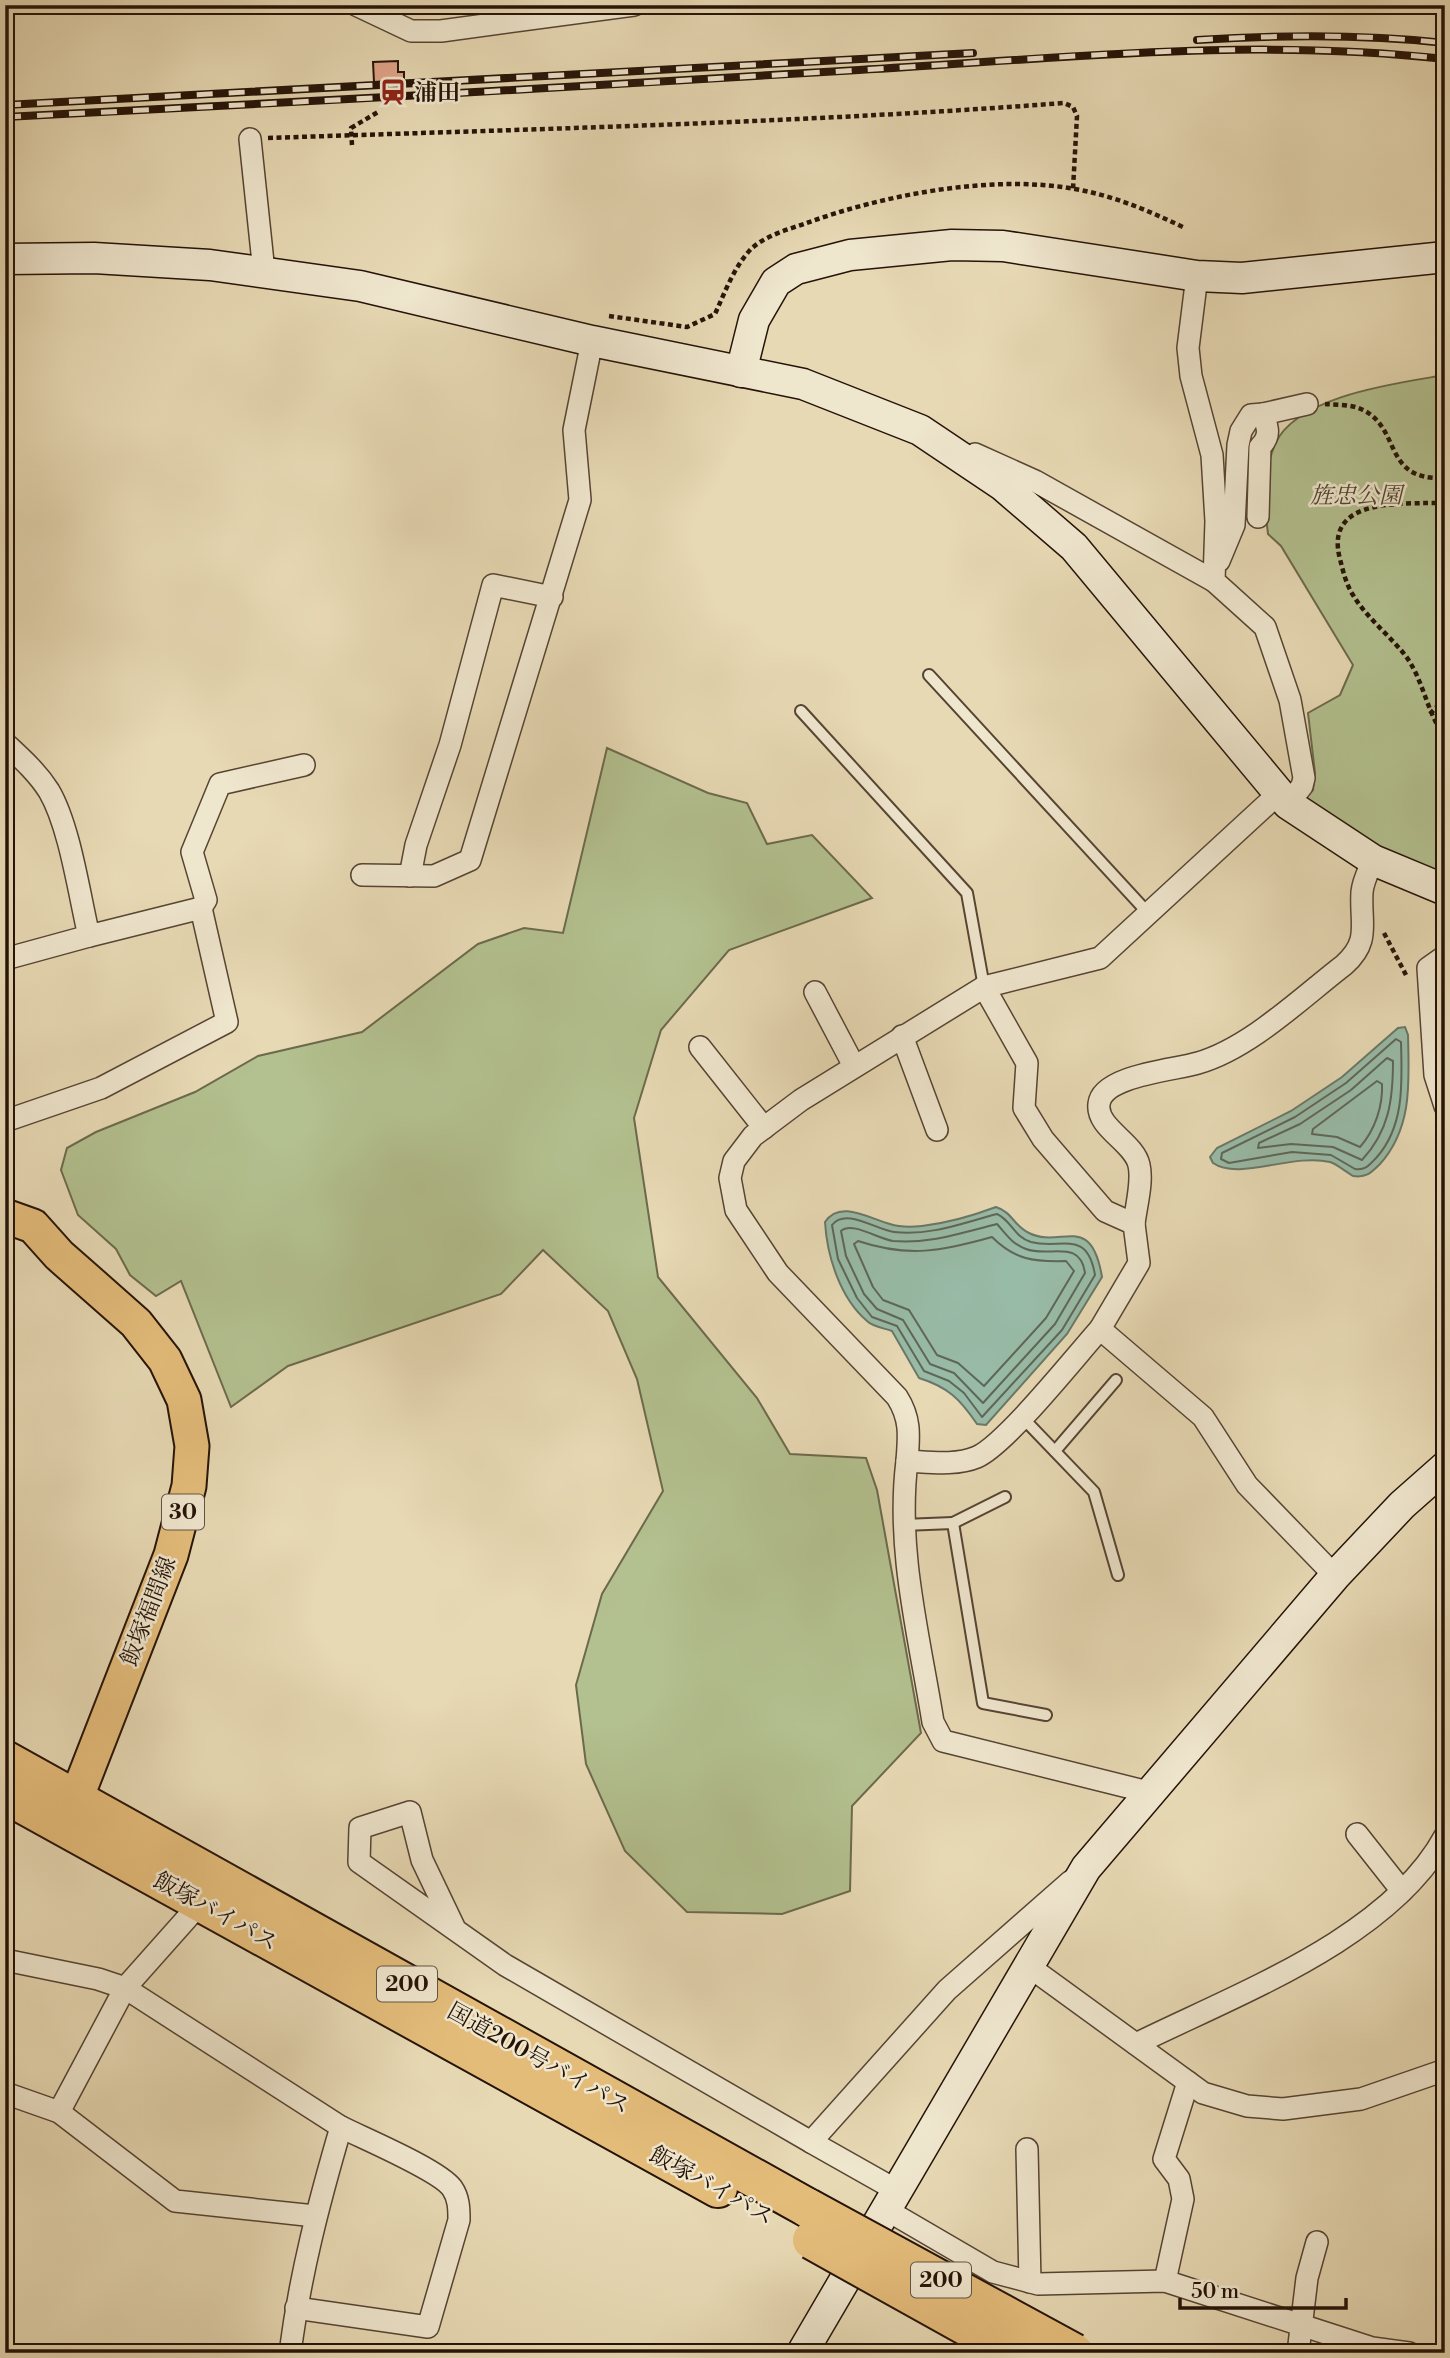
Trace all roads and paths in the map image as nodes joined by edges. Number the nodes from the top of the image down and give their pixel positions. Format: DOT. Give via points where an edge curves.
graph roads {
  1 [pos="356,5"];
  2 [pos="634,5"];
  3 [pos="378,112"];
  4 [pos="351,135"];
  5 [pos="250,139"];
  6 [pos="352,145"];
  7 [pos="1073,188"];
  8 [pos="1445,257"];
  9 [pos="5,259"];
  10 [pos="264,272"];
  11 [pos="1197,276"];
  12 [pos="592,341"];
  13 [pos="741,372"];
  14 [pos="1307,404"];
  15 [pos="1263,414"];
  16 [pos="920,430"];
  17 [pos="1445,478"];
  18 [pos="1445,503"];
  19 [pos="1258,517"];
  20 [pos="1214,575"];
  21 [pos="552,597"];
  22 [pos="929,675"];
  23 [pos="1445,698"];
  24 [pos="801,711"];
  25 [pos="1430,714"];
  26 [pos="1445,737"];
  27 [pos="5,743"];
  28 [pos="304,765"];
  29 [pos="1283,799"];
  30 [pos="1373,860"];
  31 [pos="362,875"];
  32 [pos="410,876"];
  33 [pos="1445,890"];
  34 [pos="201,908"];
  35 [pos="1362,908"];
  36 [pos="1148,913"];
  37 [pos="89,936"];
  38 [pos="1445,957"];
  39 [pos="5,958"];
  40 [pos="984,987"];
  41 [pos="815,992"];
  42 [pos="1430,994"];
  43 [pos="902,1036"];
  44 [pos="700,1047"];
  45 [pos="854,1066"];
  46 [pos="1440,1075"];
  47 [pos="1445,1106"];
  48 [pos="5,1121"];
  49 [pos="764,1128"];
  50 [pos="937,1130"];
  51 [pos="5,1216"];
  52 [pos="1134,1224"];
  53 [pos="5,1240"];
  54 [pos="59,1255"];
  55 [pos="1100,1329"];
  56 [pos="1116,1380"];
  57 [pos="1021,1416"];
  58 [pos="1055,1451"];
  59 [pos="907,1461"];
  60 [pos="1445,1467"];
  61 [pos="1005,1497"];
  62 [pos="953,1523"];
  63 [pos="903,1525"];
  64 [pos="1118,1576"];
  65 [pos="1335,1576"];
  66 [pos="1046,1714"];
  67 [pos="5,1760"];
  68 [pos="1152,1793"];
  69 [pos="5,1794"];
  70 [pos="76,1799"];
  71 [pos="1357,1834"];
  72 [pos="1445,1836"];
  73 [pos="1086,1868"];
  74 [pos="211,1891"];
  75 [pos="1402,1891"];
  76 [pos="455,1929"];
  77 [pos="5,1960"];
  78 [pos="1027,1965"];
  79 [pos="125,1988"];
  80 [pos="1136,2044"];
  81 [pos="1445,2070"];
  82 [pos="1188,2082"];
  83 [pos="5,2093"];
  84 [pos="59,2112"];
  85 [pos="341,2127"];
  86 [pos="811,2142"];
  87 [pos="1027,2149"];
  88 [pos="891,2199"];
  89 [pos="315,2216"];
  90 [pos="802,2220"];
  91 [pos="1317,2242"];
  92 [pos="1165,2281"];
  93 [pos="1030,2282"];
  94 [pos="296,2308"];
  95 [pos="1300,2325"];
  96 [pos="290,2353"];
  97 [pos="802,2353"];
  98 [pos="1015,2353"];
  99 [pos="1074,2353"];
  100 [pos="1297,2353"];
  101 [pos="1409,2353"];
  1 -- 2 [label="street" via="411,31"];
  3 -- 4 [label="path" via="351,128"];
  4 -- 5 [label="path"];
  4 -- 6 [label="path"];
  4 -- 7 [label="path" via="876,117 1064,103 1073,107 1077,116"];
  5 -- 10 [label="street"];
  8 -- 11 [label="street" via="1242,278"];
  9 -- 10 [label="street" via="136,260"];
  10 -- 12 [label="street" via="360,286"];
  11 -- 13 [label="street" via="1003,246 952,245 850,255 796,269 776,282 754,320"];
  11 -- 20 [label="street" via="1188,348 1212,455"];
  12 -- 13 [label="street"];
  12 -- 21 [label="street" via="574,430 580,500"];
  13 -- 16 [label="street" via="803,384"];
  14 -- 15 [label="street"];
  14 -- 17 [label="path" via="1363,410 1376,421 1413,475"];
  15 -- 19 [label="street" via="1268,430 1260,447"];
  15 -- 20 [label="street" via="1251,415 1241,431 1234,525"];
  16 -- 20 [label="street" via="1035,481"];
  16 -- 29 [label="street" via="1002,485 1074,547"];
  18 -- 25 [label="path" via="1378,506 1353,513 1341,526 1337,547 1353,594 1407,657"];
  20 -- 29 [label="street" via="1265,627 1286,688 1304,778"];
  21 -- 32 [label="street" via="470,860 434,876"];
  21 -- 32 [label="street" via="493,585"];
  22 -- 36 [label="lane"];
  23 -- 25 [label="path"];
  24 -- 40 [label="lane" via="967,893"];
  25 -- 26 [label="path"];
  27 -- 37 [label="street" via="32,768 60,816"];
  28 -- 34 [label="street" via="219,784 192,852 206,900"];
  29 -- 30 [label="street"];
  29 -- 36 [label="street"];
  30 -- 33 [label="street"];
  30 -- 35 [label="street" via="1362,888"];
  31 -- 32 [label="street"];
  34 -- 37 [label="street"];
  34 -- 48 [label="street" via="227,1023 101,1088"];
  35 -- 42 [label="path" via="1372,910 1412,987"];
  35 -- 52 [label="street" via="1362,941 1356,954 1235,1048 1198,1063 1153,1071 1104,1093 1098,1102 1099,1112 1135,1154 1140,1167"];
  36 -- 40 [label="street" via="1100,958"];
  37 -- 39 [label="street"];
  38 -- 42 [label="street" via="1428,968"];
  40 -- 43 [label="street"];
  40 -- 52 [label="street" via="1027,1063 1024,1108 1043,1139 1105,1211"];
  41 -- 45 [label="street"];
  42 -- 46 [label="street"];
  43 -- 45 [label="street"];
  43 -- 50 [label="street"];
  44 -- 49 [label="street"];
  45 -- 49 [label="street"];
  46 -- 47 [label="street"];
  49 -- 59 [label="street" via="734,1161 730,1178 736,1210 778,1273 897,1397 909,1423"];
  51 -- 54 [label="main road, 飯塚福間線 / 30" via="33,1226"];
  52 -- 55 [label="street" via="1139,1263"];
  53 -- 54 [label="main road, 飯塚福間線 / 30"];
  54 -- 70 [label="main road, 飯塚福間線 / 30" via="136,1323 165,1360 184,1399 192,1446 189,1486 171,1555"];
  55 -- 57 [label="street"];
  55 -- 65 [label="street" via="1203,1417 1247,1485"];
  56 -- 58 [label="lane"];
  57 -- 58 [label="lane"];
  57 -- 59 [label="street" via="998,1442 976,1457 948,1463"];
  58 -- 64 [label="lane" via="1094,1492"];
  59 -- 63 [label="street"];
  60 -- 65 [label="street"];
  61 -- 62 [label="lane"];
  62 -- 63 [label="lane"];
  62 -- 66 [label="lane" via="983,1703"];
  63 -- 68 [label="street" via="933,1722 943,1741"];
  65 -- 68 [label="street"];
  67 -- 70 [label="highway, 国道200号バイパス / 200"];
  68 -- 73 [label="street"];
  69 -- 74 [label="highway, 飯塚バイパス / 200"];
  70 -- 74 [label="highway, 国道200号バイパス / 200"];
  71 -- 75 [label="street"];
  72 -- 75 [label="street"];
  73 -- 78 [label="street"];
  73 -- 86 [label="street" via="947,1990"];
  74 -- 79 [label="street"];
  74 -- 90 [label="highway, 国道200号バイパス / 200"];
  75 -- 80 [label="street" via="1335,1945"];
  76 -- 76 [label="street" via="359,1862 360,1828 410,1812 422,1860"];
  76 -- 86 [label="street" via="505,1965"];
  77 -- 79 [label="street"];
  78 -- 80 [label="street"];
  78 -- 88 [label="street"];
  79 -- 84 [label="street"];
  79 -- 85 [label="street"];
  80 -- 82 [label="street"];
  81 -- 82 [label="street" via="1361,2099 1283,2109 1247,2106 1203,2093"];
  82 -- 92 [label="street" via="1164,2159 1179,2179 1182,2199"];
  83 -- 84 [label="street"];
  84 -- 89 [label="street" via="176,2201"];
  85 -- 89 [label="street"];
  85 -- 94 [label="street" via="452,2187 459,2220 428,2327"];
  86 -- 88 [label="street"];
  87 -- 93 [label="street"];
  88 -- 93 [label="street" via="993,2272"];
  88 -- 97 [label="street"];
  89 -- 94 [label="street"];
  90 -- 98 [label="highway, 飯塚バイパス / 200, bridge"];
  90 -- 99 [label="highway, 国道200号バイパス / 200, bridge"];
  91 -- 95 [label="street"];
  92 -- 93 [label="street"];
  92 -- 95 [label="street"];
  94 -- 96 [label="street"];
  95 -- 100 [label="street"];
  95 -- 101 [label="street" via="1372,2348"];
}
